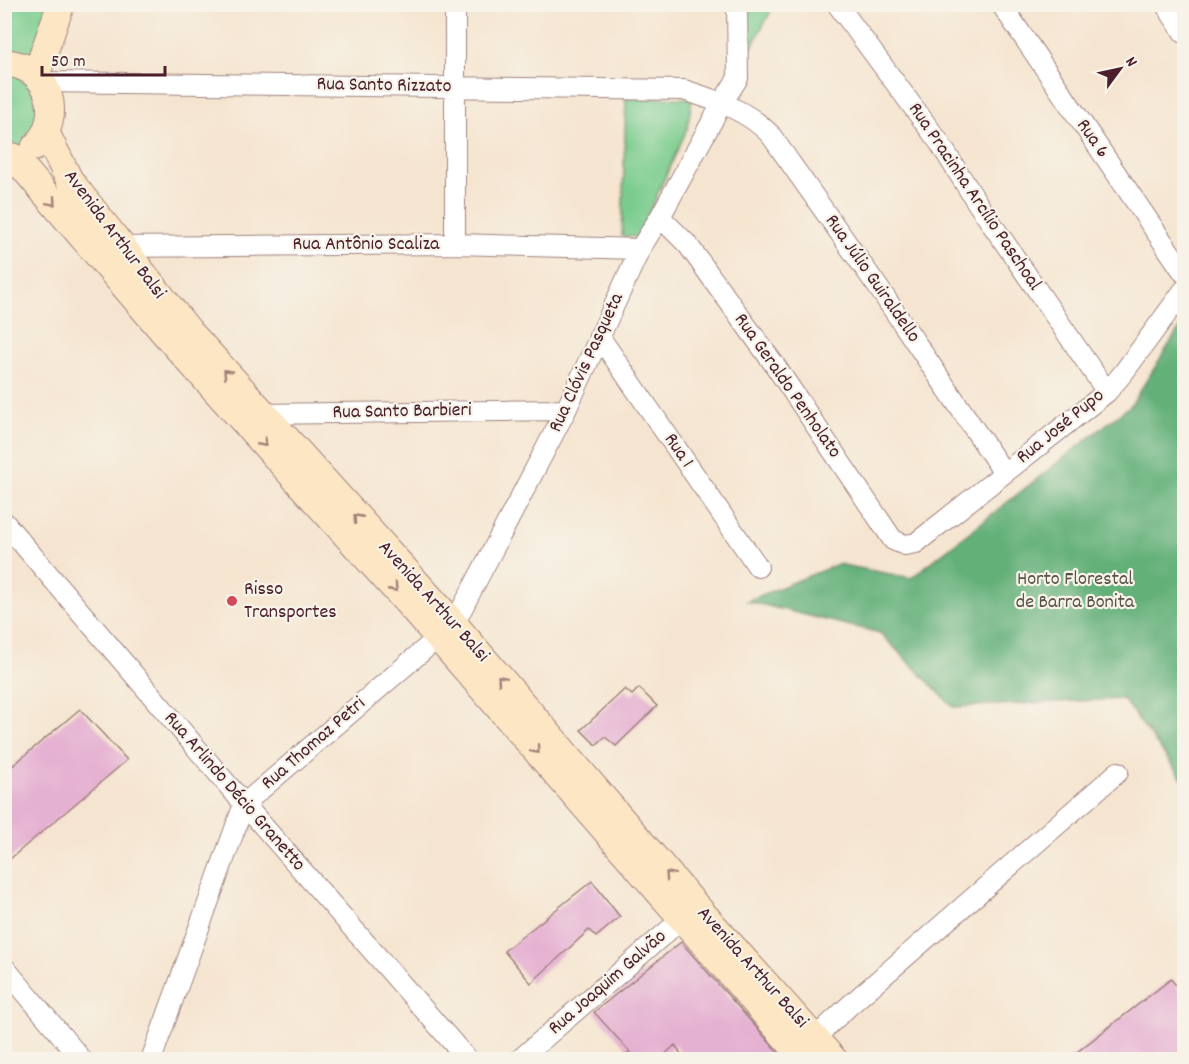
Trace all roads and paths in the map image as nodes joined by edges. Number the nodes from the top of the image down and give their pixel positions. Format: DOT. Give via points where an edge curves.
graph roads {
  1 [pos="61,4"];
  2 [pos="455,4"];
  3 [pos="737,4"];
  4 [pos="837,4"];
  5 [pos="1001,4"];
  6 [pos="1165,4"];
  7 [pos="1185,33"];
  8 [pos="4,63"];
  9 [pos="39,79"];
  10 [pos="456,87"];
  11 [pos="722,103"];
  12 [pos="46,133"];
  13 [pos="8,160"];
  14 [pos="660,217"];
  15 [pos="455,244"];
  16 [pos="122,246"];
  17 [pos="93,249"];
  18 [pos="640,249"];
  19 [pos="1185,273"];
  20 [pos="1185,290"];
  21 [pos="599,336"];
  22 [pos="1107,392"];
  23 [pos="566,410"];
  24 [pos="251,415"];
  25 [pos="1004,473"];
  26 [pos="4,522"];
  27 [pos="916,543"];
  28 [pos="758,567"];
  29 [pos="446,631"];
  30 [pos="1118,772"];
  31 [pos="244,804"];
  32 [pos="689,913"];
  33 [pos="4,967"];
  34 [pos="806,1050"];
  35 [pos="82,1059"];
  36 [pos="151,1059"];
  37 [pos="468,1059"];
  38 [pos="519,1059"];
  39 [pos="834,1059"];
  1 -- 9 [label="main road"];
  2 -- 10 [label="street"];
  3 -- 11 [label="street, Rua Clóvis Pasqueta" via="738,78"];
  4 -- 22 [label="street, Rua Pracinha Arcílio Paschoal" via="939,142"];
  5 -- 19 [label="street, Rua 6"];
  6 -- 7 [label="street"];
  8 -- 9 [label="main road" via="23,66"];
  9 -- 10 [label="street, Rua Santo Rizzato"];
  9 -- 12 [label="main road" via="51,102"];
  10 -- 11 [label="street, Rua Santo Rizzato" via="684,90"];
  10 -- 15 [label="street"];
  11 -- 14 [label="street, Rua Clóvis Pasqueta"];
  11 -- 25 [label="street, Rua Júlio Guiraldello" via="755,119 770,134"];
  12 -- 13 [label="main road" via="37,146"];
  12 -- 16 [label="main road, Avenida Arthur Balsi" via="70,181"];
  13 -- 17 [label="main road, Avenida Arthur Balsi, one-way"];
  14 -- 18 [label="street, Rua Clóvis Pasqueta"];
  14 -- 27 [label="street, Rua Geraldo Penholato" via="688,244 893,540 905,545"];
  15 -- 16 [label="street, Rua Antônio Scaliza"];
  15 -- 18 [label="street, Rua Antônio Scaliza"];
  16 -- 17 [label="street, Rua Antônio Scaliza"];
  24 -- 16 [label="main road, Avenida Arthur Balsi, one-way"];
  17 -- 24 [label="main road, Avenida Arthur Balsi"];
  18 -- 21 [label="street, Rua Clóvis Pasqueta"];
  20 -- 22 [label="street, Rua José Pupo"];
  21 -- 23 [label="street, Rua Clóvis Pasqueta"];
  21 -- 28 [label="street, Rua 1"];
  22 -- 25 [label="street, Rua José Pupo"];
  23 -- 24 [label="street, Rua Santo Barbieri"];
  23 -- 29 [label="street, Rua Clóvis Pasqueta"];
  24 -- 29 [label="main road, Avenida Arthur Balsi"];
  25 -- 27 [label="street, Rua José Pupo"];
  26 -- 31 [label="street, Rua Arlindo Décio Granetto"];
  29 -- 31 [label="street, Rua Thomaz Petri"];
  29 -- 32 [label="main road, Avenida Arthur Balsi"];
  30 -- 34 [label="street" via="850,1005"];
  31 -- 36 [label="street, Rua Thomaz Petri"];
  31 -- 37 [label="street, Rua Arlindo Décio Granetto"];
  32 -- 34 [label="main road, Avenida Arthur Balsi"];
  32 -- 38 [label="street, Rua Joaquim Galvão"];
  33 -- 35 [label="street"];
  34 -- 39 [label="main road, Avenida Arthur Balsi"];
}
